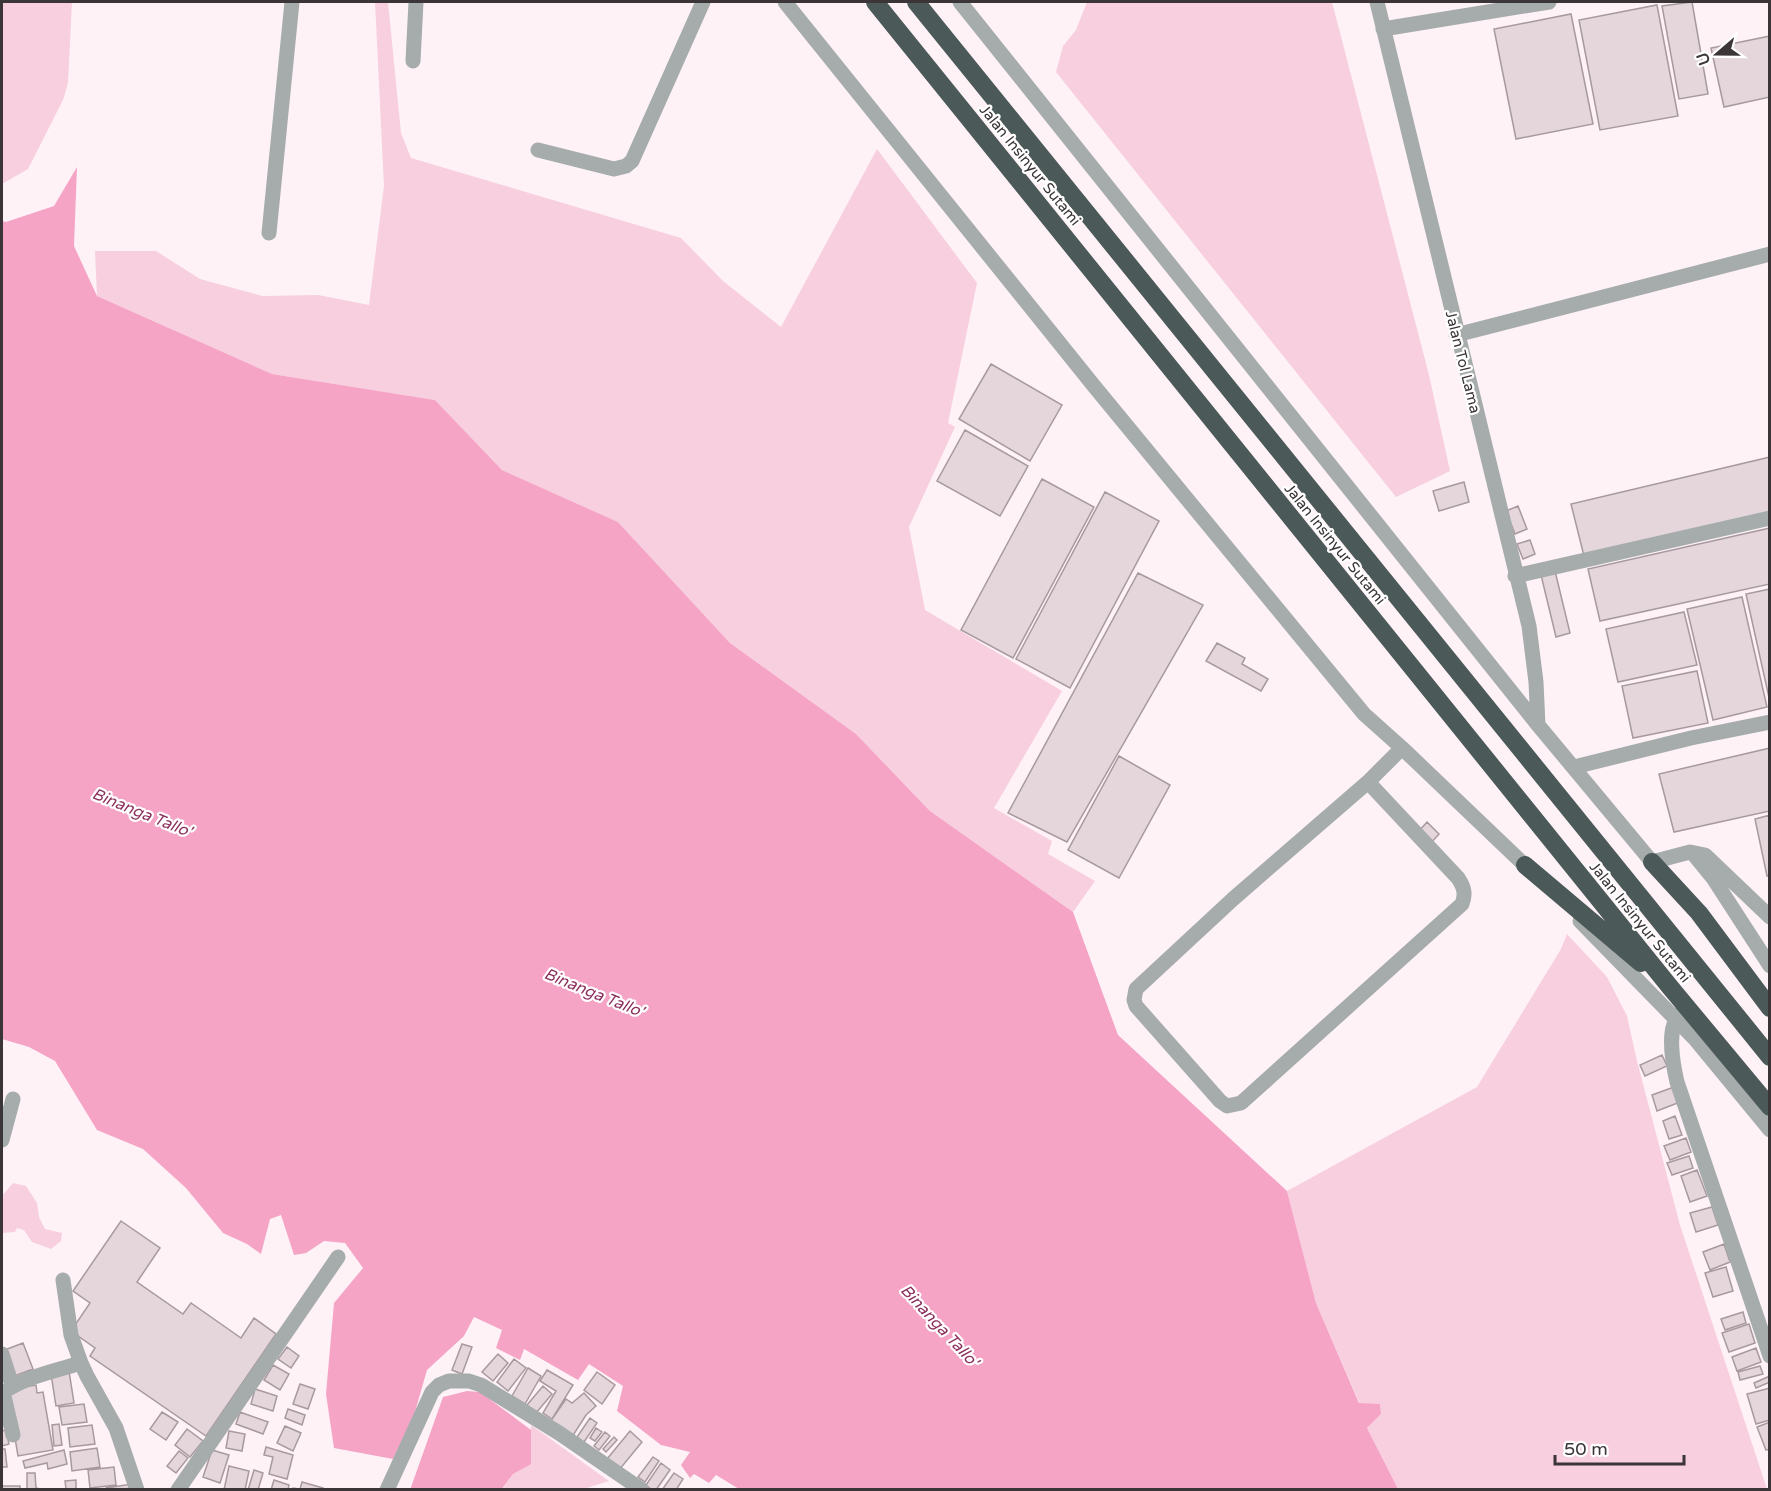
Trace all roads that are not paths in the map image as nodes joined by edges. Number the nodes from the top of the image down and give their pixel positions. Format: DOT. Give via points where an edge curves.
graph roads {
  1 [pos="292,2"];
  2 [pos="416,2"];
  3 [pos="703,2"];
  4 [pos="785,2"];
  5 [pos="875,2"];
  6 [pos="916,2"];
  7 [pos="960,2"];
  8 [pos="1377,2"];
  9 [pos="1549,2"];
  10 [pos="1383,29"];
  11 [pos="413,61"];
  12 [pos="538,150"];
  13 [pos="269,233"];
  14 [pos="1770,254"];
  15 [pos="1456,334"];
  16 [pos="1770,518"];
  17 [pos="1515,576"];
  18 [pos="1770,722"];
  19 [pos="1538,725"];
  20 [pos="1402,748"];
  21 [pos="1574,767"];
  22 [pos="1368,782"];
  23 [pos="1690,852"];
  24 [pos="1652,862"];
  25 [pos="1526,865"];
  26 [pos="1770,917"];
  27 [pos="1770,966"];
  28 [pos="1670,987"];
  29 [pos="1770,1008"];
  30 [pos="1680,1013"];
  31 [pos="1770,1057"];
  32 [pos="13,1099"];
  33 [pos="1770,1107"];
  34 [pos="1770,1130"];
  35 [pos="2,1140"];
  36 [pos="338,1257"];
  37 [pos="63,1280"];
  38 [pos="2,1354"];
  39 [pos="1770,1356"];
  40 [pos="81,1363"];
  41 [pos="5,1390"];
  42 [pos="13,1435"];
  43 [pos="184,1488"];
  44 [pos="137,1490"];
  45 [pos="387,1490"];
  46 [pos="642,1490"];
  1 -- 13 [label="street"];
  2 -- 11 [label="street"];
  3 -- 12 [label="street" via="626,166 614,169"];
  4 -- 20 [label="street" via="1364,714"];
  5 -- 28 [label="highway, Jalan Insinyur Sutami"];
  6 -- 31 [label="highway, Jalan Insinyur Sutami"];
  7 -- 19 [label="street"];
  8 -- 10 [label="street, Jalan Tol Lama"];
  9 -- 10 [label="street"];
  10 -- 15 [label="street, Jalan Tol Lama"];
  14 -- 15 [label="street"];
  15 -- 17 [label="street, Jalan Tol Lama"];
  16 -- 17 [label="street"];
  17 -- 19 [label="street, Jalan Tol Lama" via="1530,636"];
  18 -- 21 [label="street"];
  19 -- 21 [label="street"];
  20 -- 22 [label="street"];
  20 -- 25 [label="street"];
  21 -- 24 [label="street"];
  22 -- 22 [label="street" via="1458,878 1464,891 1462,904 1241,1103 1227,1106 1136,1006 1136,989"];
  23 -- 24 [label="street"];
  23 -- 26 [label="street" via="1711,859"];
  23 -- 27 [label="street" via="1713,878"];
  24 -- 29 [label="highway" via="1699,913"];
  25 -- 28 [label="highway"];
  25 -- 30 [label="street"];
  28 -- 30 [label="highway, Jalan Insinyur Sutami"];
  30 -- 33 [label="highway, Jalan Insinyur Sutami"];
  30 -- 34 [label="street" via="1695,1039"];
  30 -- 39 [label="street" via="1672,1047 1677,1082"];
  32 -- 35 [label="street"];
  36 -- 43 [label="street"];
  37 -- 40 [label="street" via="71,1335"];
  38 -- 41 [label="street"];
  40 -- 41 [label="street"];
  40 -- 44 [label="street" via="116,1428"];
  41 -- 42 [label="street"];
  45 -- 46 [label="street" via="432,1392 442,1384 459,1381 481,1385"];
}
